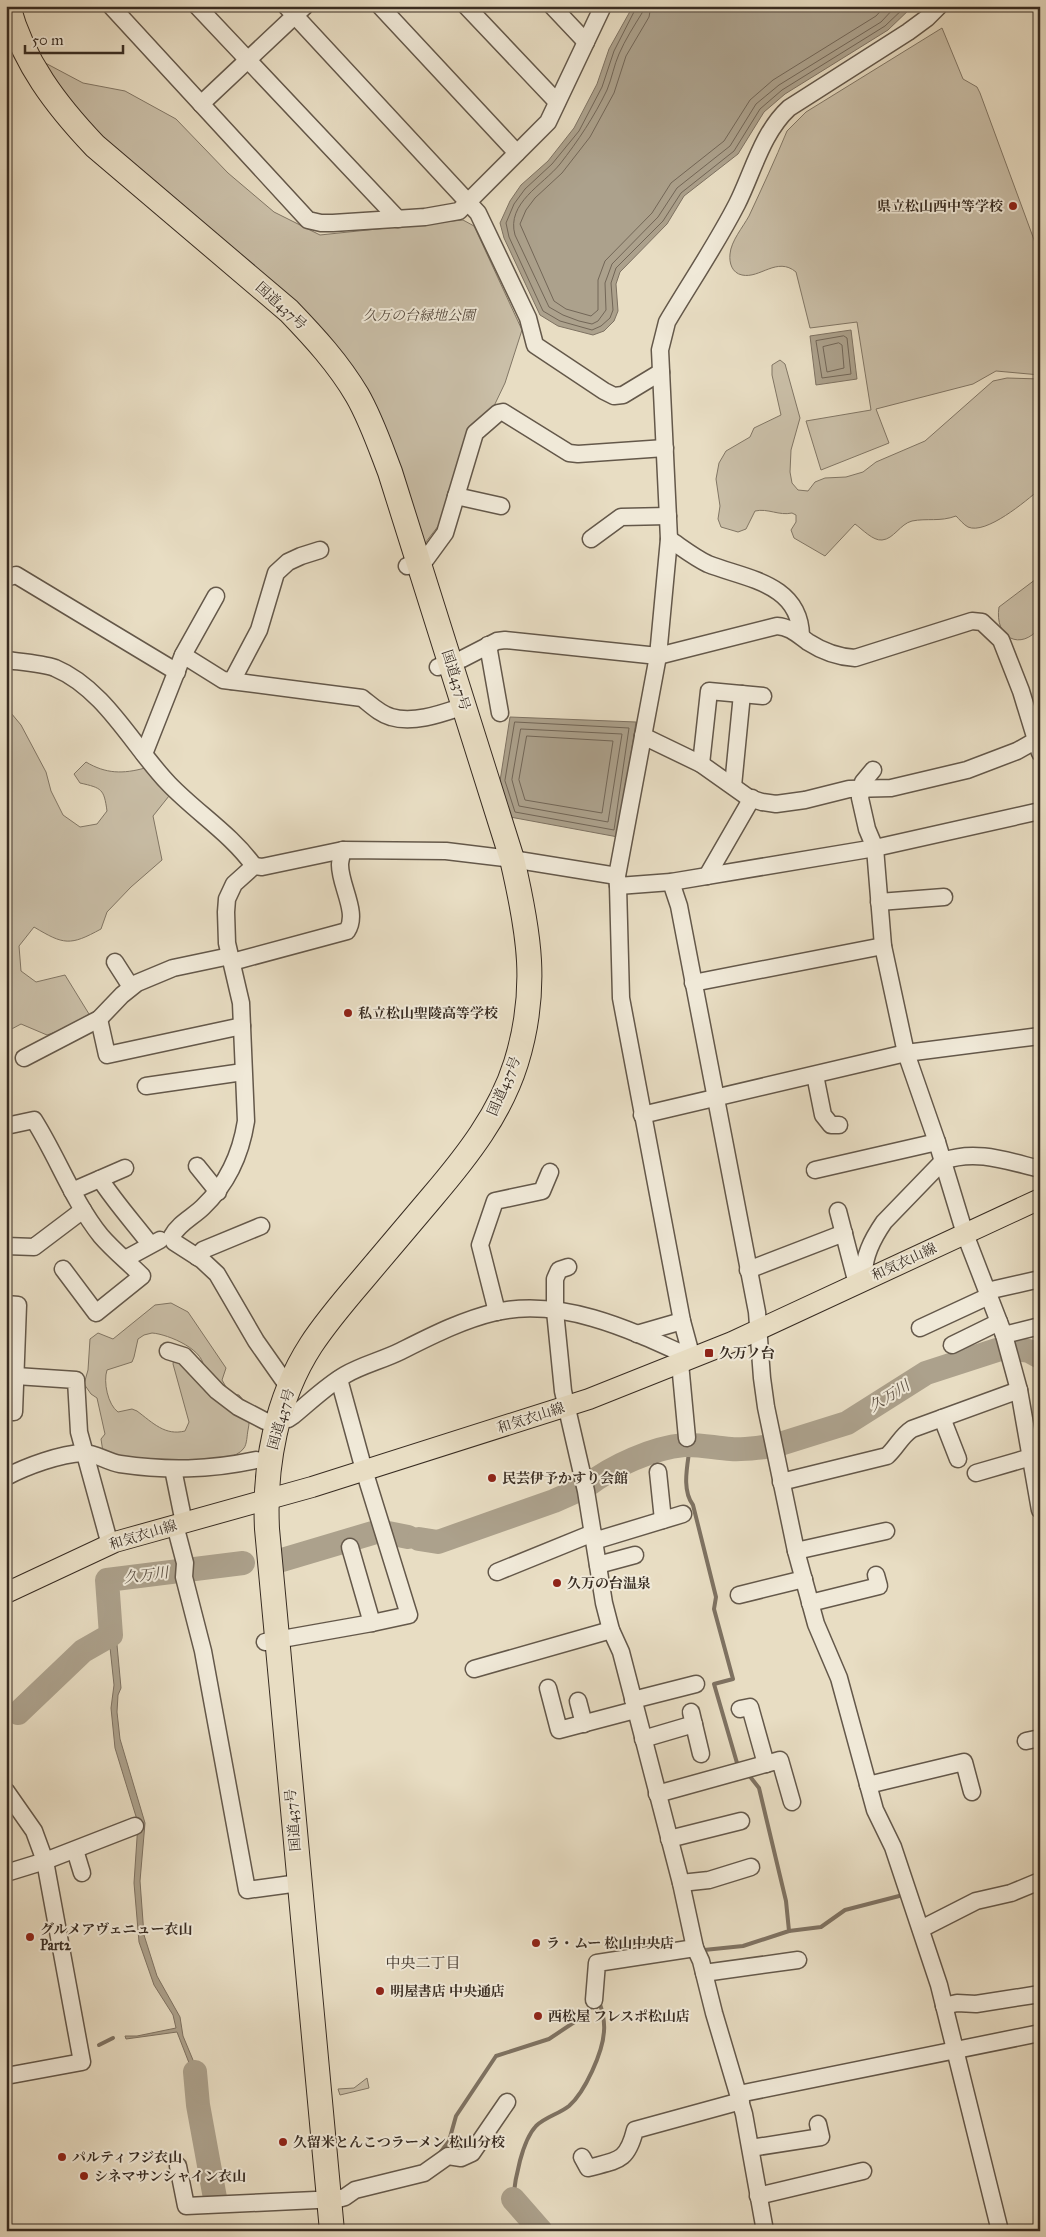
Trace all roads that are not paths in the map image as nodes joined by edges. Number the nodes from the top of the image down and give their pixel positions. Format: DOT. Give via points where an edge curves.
graph roads {
  1 [pos="8,6"];
  2 [pos="111,6"];
  3 [pos="197,6"];
  4 [pos="380,6"];
  5 [pos="466,6"];
  6 [pos="552,6"];
  7 [pos="603,6"];
  8 [pos="939,6"];
  9 [pos="295,9"];
  10 [pos="6,42"];
  11 [pos="586,42"];
  12 [pos="248,60"];
  13 [pos="558,102"];
  14 [pos="201,104"];
  15 [pos="517,153"];
  16 [pos="469,202"];
  17 [pos="398,219"];
  18 [pos="661,372"];
  19 [pos="665,448"];
  20 [pos="456,496"];
  21 [pos="502,506"];
  22 [pos="668,516"];
  23 [pos="591,539"];
  24 [pos="669,539"];
  25 [pos="320,550"];
  26 [pos="412,565"];
  27 [pos="6,578"];
  28 [pos="216,596"];
  29 [pos="801,636"];
  30 [pos="488,645"];
  31 [pos="183,655"];
  32 [pos="658,656"];
  33 [pos="6,660"];
  34 [pos="445,665"];
  35 [pos="177,672"];
  36 [pos="232,681"];
  37 [pos="742,694"];
  38 [pos="763,696"];
  39 [pos="459,707"];
  40 [pos="500,713"];
  41 [pos="643,736"];
  42 [pos="1038,744"];
  43 [pos="144,754"];
  44 [pos="701,764"];
  45 [pos="873,770"];
  46 [pos="733,786"];
  47 [pos="861,789"];
  48 [pos="752,798"];
  49 [pos="1040,811"];
  50 [pos="875,848"];
  51 [pos="343,850"];
  52 [pos="506,858"];
  53 [pos="254,866"];
  54 [pos="706,876"];
  55 [pos="618,881"];
  56 [pos="671,882"];
  57 [pos="944,897"];
  58 [pos="879,902"];
  59 [pos="883,946"];
  60 [pos="231,959"];
  61 [pos="115,962"];
  62 [pos="694,983"];
  63 [pos="131,987"];
  64 [pos="99,1019"];
  65 [pos="242,1026"];
  66 [pos="1040,1036"];
  67 [pos="906,1053"];
  68 [pos="24,1058"];
  69 [pos="243,1072"];
  70 [pos="815,1074"];
  71 [pos="146,1086"];
  72 [pos="715,1098"];
  73 [pos="642,1115"];
  74 [pos="839,1125"];
  75 [pos="6,1126"];
  76 [pos="938,1142"];
  77 [pos="943,1160"];
  78 [pos="198,1166"];
  79 [pos="125,1168"];
  80 [pos="1040,1169"];
  81 [pos="815,1170"];
  82 [pos="550,1172"];
  83 [pos="100,1179"];
  84 [pos="72,1191"];
  85 [pos="218,1192"];
  86 [pos="1040,1199"];
  87 [pos="83,1210"];
  88 [pos="838,1211"];
  89 [pos="261,1226"];
  90 [pos="844,1233"];
  91 [pos="965,1234"];
  92 [pos="172,1236"];
  93 [pos="150,1244"];
  94 [pos="6,1246"];
  95 [pos="198,1257"];
  96 [pos="125,1259"];
  97 [pos="568,1267"];
  98 [pos="63,1269"];
  99 [pos="748,1270"];
  100 [pos="1040,1279"];
  101 [pos="861,1282"];
  102 [pos="988,1293"];
  103 [pos="6,1304"];
  104 [pos="556,1311"];
  105 [pos="497,1312"];
  106 [pos="682,1321"];
  107 [pos="1040,1326"];
  108 [pos="920,1328"];
  109 [pos="1001,1329"];
  110 [pos="759,1330"];
  111 [pos="638,1334"];
  112 [pos="952,1345"];
  113 [pos="168,1351"];
  114 [pos="686,1361"];
  115 [pos="16,1376"];
  116 [pos="339,1379"];
  117 [pos="285,1382"];
  118 [pos="1019,1390"];
  119 [pos="566,1407"];
  120 [pos="6,1412"];
  121 [pos="942,1418"];
  122 [pos="272,1420"];
  123 [pos="687,1438"];
  124 [pos="84,1453"];
  125 [pos="1031,1457"];
  126 [pos="958,1459"];
  127 [pos="256,1460"];
  128 [pos="173,1469"];
  129 [pos="364,1470"];
  130 [pos="658,1472"];
  131 [pos="976,1473"];
  132 [pos="6,1477"];
  133 [pos="781,1482"];
  134 [pos="259,1501"];
  135 [pos="1040,1510"];
  136 [pos="683,1514"];
  137 [pos="663,1520"];
  138 [pos="179,1524"];
  139 [pos="593,1537"];
  140 [pos="878,1538"];
  141 [pos="110,1545"];
  142 [pos="350,1547"];
  143 [pos="796,1551"];
  144 [pos="635,1555"];
  145 [pos="598,1565"];
  146 [pos="497,1572"];
  147 [pos="876,1575"];
  148 [pos="804,1579"];
  149 [pos="6,1593"];
  150 [pos="739,1595"];
  151 [pos="810,1604"];
  152 [pos="372,1624"];
  153 [pos="611,1630"];
  154 [pos="271,1641"];
  155 [pos="474,1669"];
  156 [pos="696,1684"];
  157 [pos="552,1690"];
  158 [pos="578,1701"];
  159 [pos="634,1705"];
  160 [pos="740,1709"];
  161 [pos="584,1724"];
  162 [pos="643,1739"];
  163 [pos="701,1754"];
  164 [pos="766,1764"];
  165 [pos="868,1785"];
  166 [pos="6,1791"];
  167 [pos="972,1792"];
  168 [pos="657,1794"];
  169 [pos="792,1802"];
  170 [pos="741,1821"];
  171 [pos="135,1826"];
  172 [pos="669,1839"];
  173 [pos="75,1850"];
  174 [pos="45,1861"];
  175 [pos="751,1867"];
  176 [pos="6,1873"];
  177 [pos="82,1873"];
  178 [pos="1040,1882"];
  179 [pos="681,1883"];
  180 [pos="293,1884"];
  181 [pos="921,1929"];
  182 [pos="695,1948"];
  183 [pos="798,1960"];
  184 [pos="704,1973"];
  185 [pos="1040,1994"];
  186 [pos="594,2000"];
  187 [pos="944,2006"];
  188 [pos="1040,2033"];
  189 [pos="956,2051"];
  190 [pos="6,2076"];
  191 [pos="740,2098"];
  192 [pos="507,2102"];
  193 [pos="818,2124"];
  194 [pos="751,2148"];
  195 [pos="582,2157"];
  196 [pos="178,2166"];
  197 [pos="863,2171"];
  198 [pos="758,2196"];
  199 [pos="322,2200"];
  200 [pos="318,2231"];
  201 [pos="332,2231"];
  202 [pos="765,2231"];
  203 [pos="1000,2231"];
  1 -- 26 [label="highway, 国道437号" via="22,48 71,121 95,146 289,311 342,371 379,442"];
  2 -- 14 [label="street"];
  3 -- 12 [label="street"];
  4 -- 15 [label="street"];
  5 -- 13 [label="street"];
  6 -- 11 [label="street"];
  7 -- 11 [label="street"];
  8 -- 18 [label="street" via="920,23 780,116 764,142 721,233 667,322 660,350"];
  9 -- 12 [label="street"];
  9 -- 16 [label="street"];
  10 -- 26 [label="highway, 国道437号" via="42,104 87,155 280,320 308,348 346,401"];
  11 -- 13 [label="street"];
  12 -- 14 [label="street"];
  12 -- 17 [label="street"];
  13 -- 15 [label="street" via="548,122"];
  14 -- 17 [label="street" via="308,220 333,223"];
  15 -- 16 [label="street"];
  16 -- 17 [label="street" via="459,211 448,214"];
  16 -- 18 [label="street" via="484,224 528,318 535,345 614,396 632,391"];
  18 -- 19 [label="street"];
  19 -- 20 [label="street" via="569,453 503,412 498,413 475,433"];
  19 -- 22 [label="street"];
  20 -- 21 [label="street"];
  20 -- 26 [label="street" via="445,533 431,554"];
  22 -- 23 [label="street" via="621,517"];
  22 -- 24 [label="street"];
  24 -- 29 [label="street" via="706,563 767,583 793,607"];
  24 -- 32 [label="street"];
  25 -- 36 [label="street" via="288,562 276,573 259,630"];
  26 -- 34 [label="highway, 国道437号"];
  27 -- 35 [label="street" via="16,575"];
  28 -- 31 [label="street"];
  29 -- 32 [label="street" via="784,626 777,626"];
  29 -- 42 [label="street" via="826,652 841,658 855,658 972,621 982,622 1001,640"];
  30 -- 32 [label="street" via="505,640"];
  30 -- 34 [label="street" via="462,660"];
  30 -- 40 [label="street"];
  31 -- 35 [label="street"];
  31 -- 36 [label="street" via="223,680"];
  32 -- 41 [label="street"];
  33 -- 43 [label="street" via="54,668 69,676 113,715"];
  34 -- 39 [label="highway, 国道437号"];
  35 -- 43 [label="street"];
  36 -- 39 [label="street" via="362,698 392,718 419,718"];
  37 -- 38 [label="street"];
  37 -- 44 [label="street" via="709,691"];
  37 -- 46 [label="street"];
  39 -- 52 [label="highway, 国道437号"];
  41 -- 44 [label="street"];
  41 -- 55 [label="street"];
  42 -- 47 [label="street" via="967,770 891,788"];
  43 -- 53 [label="street" via="170,784 244,852"];
  44 -- 46 [label="street"];
  45 -- 47 [label="street"];
  46 -- 48 [label="street"];
  47 -- 48 [label="street" via="776,804"];
  47 -- 50 [label="street" via="862,808"];
  48 -- 54 [label="street"];
  49 -- 50 [label="street"];
  50 -- 54 [label="street"];
  50 -- 58 [label="street"];
  51 -- 52 [label="street" via="446,851"];
  51 -- 53 [label="street"];
  51 -- 60 [label="street" via="341,872 351,918 347,931"];
  52 -- 55 [label="street"];
  52 -- 117 [label="highway, 国道437号" via="526,916 531,968 516,1063 503,1094 484,1130 456,1168 334,1314"];
  53 -- 60 [label="street" via="234,884 227,898 227,943"];
  54 -- 56 [label="street"];
  55 -- 56 [label="street"];
  55 -- 73 [label="street" via="621,998"];
  56 -- 62 [label="street"];
  57 -- 58 [label="street"];
  58 -- 59 [label="street"];
  59 -- 62 [label="street"];
  59 -- 67 [label="street"];
  60 -- 63 [label="street" via="173,968"];
  60 -- 65 [label="street" via="241,1003"];
  61 -- 63 [label="street"];
  62 -- 72 [label="street"];
  63 -- 64 [label="street"];
  64 -- 65 [label="street" via="107,1055"];
  64 -- 68 [label="street"];
  65 -- 69 [label="street"];
  66 -- 67 [label="street"];
  67 -- 70 [label="street"];
  67 -- 76 [label="street"];
  69 -- 71 [label="street"];
  69 -- 85 [label="street" via="244,1136"];
  70 -- 72 [label="street"];
  70 -- 74 [label="street" via="823,1115 831,1125"];
  72 -- 73 [label="street"];
  72 -- 99 [label="street"];
  73 -- 106 [label="street"];
  75 -- 84 [label="street" via="34,1120"];
  76 -- 77 [label="street"];
  76 -- 81 [label="street"];
  77 -- 80 [label="street" via="955,1156 992,1156"];
  77 -- 91 [label="street"];
  77 -- 101 [label="street" via="877,1232"];
  78 -- 85 [label="street"];
  79 -- 83 [label="street"];
  82 -- 105 [label="street" via="542,1191 495,1201 480,1245"];
  83 -- 84 [label="street"];
  83 -- 93 [label="street"];
  84 -- 87 [label="street"];
  85 -- 92 [label="street"];
  86 -- 91 [label="main road, 和気衣山線"];
  87 -- 94 [label="street" via="34,1247"];
  87 -- 96 [label="street"];
  88 -- 90 [label="street"];
  89 -- 95 [label="street" via="203,1250"];
  90 -- 99 [label="street"];
  90 -- 101 [label="street"];
  91 -- 101 [label="main road, 和気衣山線"];
  91 -- 102 [label="street"];
  92 -- 93 [label="street"];
  92 -- 95 [label="street" via="174,1242"];
  93 -- 96 [label="street"];
  95 -- 117 [label="street" via="216,1274 256,1342"];
  96 -- 98 [label="street" via="142,1276 96,1313"];
  97 -- 104 [label="street" via="559,1270 555,1279"];
  99 -- 110 [label="street"];
  100 -- 102 [label="street"];
  101 -- 110 [label="main road, 和気衣山線"];
  102 -- 108 [label="street"];
  102 -- 109 [label="street"];
  103 -- 115 [label="street" via="18,1305"];
  104 -- 105 [label="street"];
  104 -- 111 [label="street" via="586,1315"];
  104 -- 119 [label="street"];
  105 -- 116 [label="street" via="447,1329"];
  106 -- 111 [label="street"];
  106 -- 114 [label="street"];
  107 -- 109 [label="street"];
  109 -- 112 [label="street"];
  109 -- 118 [label="street"];
  110 -- 114 [label="main road, 和気衣山線"];
  110 -- 133 [label="street" via="762,1378"];
  111 -- 114 [label="street"];
  113 -- 122 [label="street" via="184,1356 217,1391 238,1407"];
  114 -- 119 [label="main road, 和気衣山線"];
  114 -- 123 [label="street"];
  115 -- 120 [label="street" via="14,1412"];
  115 -- 124 [label="street" via="76,1380"];
  116 -- 122 [label="street" via="288,1419"];
  116 -- 129 [label="street"];
  117 -- 122 [label="highway, 国道437号"];
  118 -- 121 [label="street"];
  118 -- 125 [label="street"];
  119 -- 129 [label="main road, 和気衣山線"];
  119 -- 139 [label="street" via="586,1491"];
  121 -- 126 [label="street"];
  121 -- 133 [label="street" via="904,1434 887,1456"];
  122 -- 127 [label="highway, 国道437号"];
  122 -- 134 [label="highway, 国道437号" via="268,1470"];
  124 -- 128 [label="street" via="116,1464"];
  124 -- 132 [label="street" via="30,1466"];
  124 -- 141 [label="street"];
  125 -- 131 [label="street"];
  125 -- 135 [label="street"];
  127 -- 128 [label="street" via="224,1467"];
  127 -- 134 [label="highway, 国道437号"];
  128 -- 138 [label="street"];
  129 -- 134 [label="main road, 和気衣山線"];
  129 -- 152 [label="street" via="409,1615"];
  130 -- 137 [label="street"];
  133 -- 143 [label="street"];
  134 -- 138 [label="main road, 和気衣山線"];
  134 -- 154 [label="highway, 国道437号"];
  136 -- 137 [label="street"];
  137 -- 139 [label="street"];
  138 -- 141 [label="main road, 和気衣山線"];
  138 -- 180 [label="street" via="184,1570 203,1651 247,1890"];
  139 -- 145 [label="street"];
  139 -- 146 [label="street"];
  140 -- 143 [label="street"];
  141 -- 149 [label="main road, 和気衣山線"];
  142 -- 152 [label="street" via="361,1562"];
  143 -- 148 [label="street"];
  144 -- 145 [label="street"];
  145 -- 153 [label="street"];
  147 -- 151 [label="street" via="879,1586"];
  148 -- 150 [label="street"];
  148 -- 151 [label="street"];
  151 -- 165 [label="street" via="839,1678"];
  152 -- 154 [label="street"];
  153 -- 155 [label="street" via="562,1650"];
  153 -- 159 [label="street" via="621,1652"];
  154 -- 180 [label="highway, 国道437号"];
  156 -- 159 [label="street"];
  157 -- 161 [label="street" via="559,1730"];
  158 -- 161 [label="street"];
  159 -- 161 [label="street"];
  159 -- 162 [label="street"];
  160 -- 164 [label="street" via="750,1707"];
  162 -- 163 [label="street" via="693,1718"];
  162 -- 168 [label="street"];
  164 -- 168 [label="street"];
  164 -- 169 [label="street" via="780,1760 793,1781"];
  165 -- 167 [label="street" via="964,1762"];
  165 -- 181 [label="street"];
  166 -- 174 [label="street" via="34,1831"];
  168 -- 172 [label="street"];
  170 -- 172 [label="street"];
  171 -- 173 [label="street"];
  172 -- 179 [label="street"];
  173 -- 174 [label="street"];
  173 -- 177 [label="street"];
  174 -- 176 [label="street"];
  174 -- 190 [label="street" via="82,2062"];
  175 -- 179 [label="street" via="709,1880"];
  178 -- 181 [label="street" via="976,1901"];
  179 -- 182 [label="street"];
  180 -- 199 [label="highway, 国道437号"];
  181 -- 187 [label="street"];
  182 -- 184 [label="street"];
  182 -- 186 [label="street" via="597,1963"];
  183 -- 184 [label="street"];
  184 -- 191 [label="street"];
  185 -- 187 [label="street"];
  187 -- 189 [label="street"];
  188 -- 189 [label="street"];
  189 -- 191 [label="street"];
  189 -- 203 [label="street"];
  191 -- 194 [label="street"];
  191 -- 195 [label="street" via="668,2127 635,2130 630,2148 614,2161 588,2168"];
  192 -- 199 [label="street" via="472,2153 462,2158 448,2156 412,2178 376,2184 354,2190 345,2197"];
  193 -- 194 [label="street" via="821,2137"];
  194 -- 198 [label="street"];
  196 -- 199 [label="street" via="186,2206"];
  197 -- 198 [label="street" via="814,2176"];
  198 -- 202 [label="street"];
  199 -- 200 [label="highway, 国道437号"];
  199 -- 201 [label="highway, 国道437号"];
}
